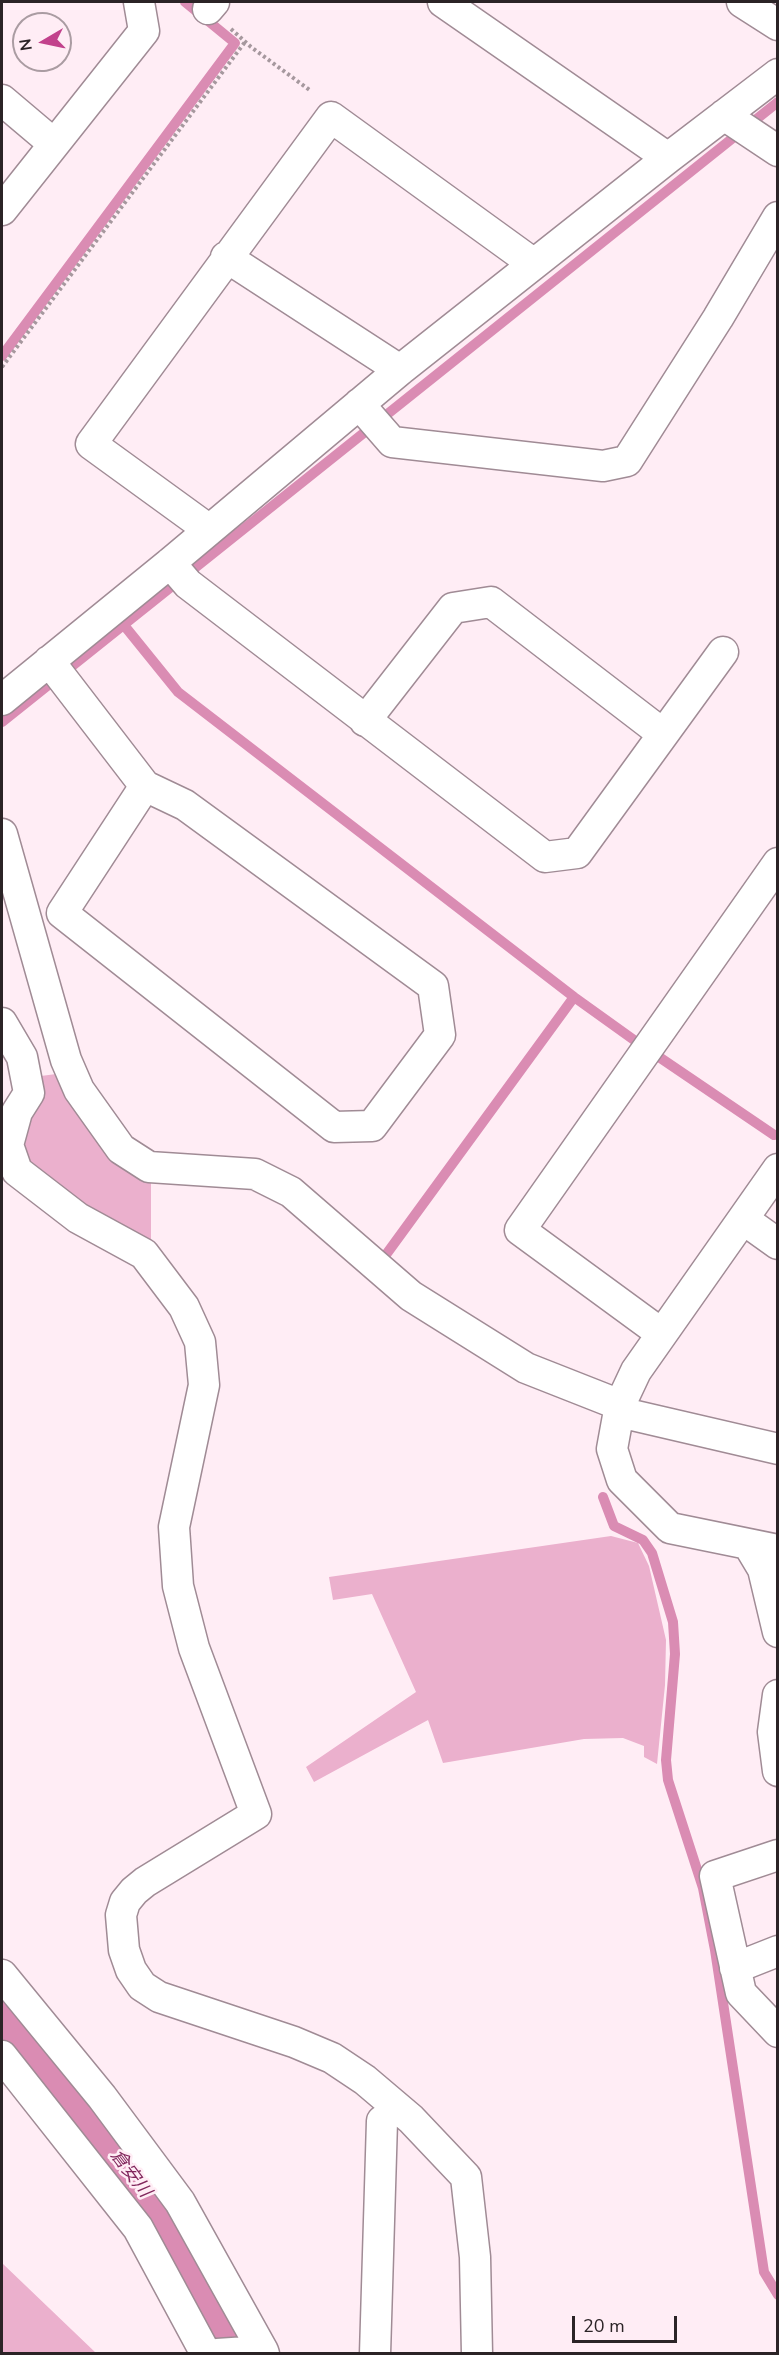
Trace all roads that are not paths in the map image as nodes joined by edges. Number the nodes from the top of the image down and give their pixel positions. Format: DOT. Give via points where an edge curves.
graph roads {
  1 [pos="139,2"];
  2 [pos="443,2"];
  3 [pos="742,2"];
  4 [pos="777,25"];
  5 [pos="777,74"];
  6 [pos="2,100"];
  7 [pos="736,123"];
  8 [pos="54,144"];
  9 [pos="777,152"];
  10 [pos="668,158"];
  11 [pos="2,210"];
  12 [pos="777,217"];
  13 [pos="226,257"];
  14 [pos="534,264"];
  15 [pos="400,370"];
  16 [pos="370,416"];
  17 [pos="208,529"];
  18 [pos="179,574"];
  19 [pos="723,652"];
  20 [pos="57,672"];
  21 [pos="2,700"];
  22 [pos="365,721"];
  23 [pos="663,734"];
  24 [pos="145,786"];
  25 [pos="4,850"];
  26 [pos="777,863"];
  27 [pos="62,913"];
  28 [pos="37,958"];
  29 [pos="2,1023"];
  30 [pos="777,1169"];
  31 [pos="743,1219"];
  32 [pos="777,1244"];
  33 [pos="662,1334"];
  34 [pos="620,1409"];
  35 [pos="777,1449"];
  36 [pos="748,1544"];
  37 [pos="777,1550"];
  38 [pos="777,1632"];
  39 [pos="777,1695"];
  40 [pos="777,1771"];
  41 [pos="777,1855"];
  42 [pos="777,1951"];
  43 [pos="735,1968"];
  44 [pos="2,1975"];
  45 [pos="777,2032"];
  46 [pos="2,2056"];
  47 [pos="382,2121"];
  48 [pos="260,2352"];
  49 [pos="206,2354"];
  50 [pos="218,2354"];
  51 [pos="375,2354"];
  52 [pos="477,2354"];
  1 -- 8 [label="street" via="144,31"];
  2 -- 10 [label="street"];
  3 -- 4 [label="street"];
  5 -- 7 [label="street"];
  6 -- 8 [label="street"];
  7 -- 9 [label="street"];
  7 -- 10 [label="street"];
  8 -- 11 [label="street"];
  10 -- 14 [label="street"];
  12 -- 16 [label="street" via="627,461 603,466 392,442"];
  13 -- 14 [label="street" via="331,117"];
  13 -- 15 [label="street"];
  13 -- 17 [label="street" via="91,444"];
  14 -- 15 [label="street"];
  15 -- 16 [label="street"];
  16 -- 17 [label="street"];
  17 -- 18 [label="street"];
  18 -- 20 [label="street"];
  18 -- 22 [label="street"];
  19 -- 23 [label="street"];
  20 -- 21 [label="street"];
  20 -- 24 [label="street"];
  22 -- 23 [label="street" via="453,608 491,602"];
  22 -- 23 [label="street" via="545,857 577,853"];
  24 -- 27 [label="street"];
  24 -- 27 [label="street" via="185,805 433,986 440,1035 372,1126 334,1127"];
  25 -- 28 [label="street"];
  26 -- 33 [label="street" via="520,1230"];
  27 -- 28 [label="street"];
  28 -- 34 [label="street" via="79,1090 121,1149 149,1167 255,1174 291,1192 411,1296 526,1368"];
  29 -- 52 [label="street" via="22,1057 29,1093 17,1112 8,1145 17,1171 78,1218 144,1254 184,1307 200,1342 204,1385 174,1527 178,1586 194,1648 256,1814 145,1882 125,1902 121,1915 124,1950 131,1970 142,1986 159,1997 332,2058 411,2119 466,2176 475,2257"];
  30 -- 31 [label="street"];
  31 -- 32 [label="street"];
  31 -- 33 [label="street"];
  33 -- 34 [label="street" via="636,1371"];
  34 -- 35 [label="street"];
  34 -- 36 [label="street" via="612,1449 622,1480 670,1528"];
  36 -- 37 [label="street"];
  36 -- 38 [label="street" via="763,1569"];
  39 -- 40 [label="street" via="773,1732"];
  41 -- 43 [label="street" via="715,1876"];
  42 -- 43 [label="street"];
  43 -- 45 [label="street" via="741,1993"];
  44 -- 48 [label="street" via="102,2097 180,2202"];
  46 -- 49 [label="street" via="138,2228"];
  47 -- 51 [label="street"];
  48 -- 50 [label="street"];
}
